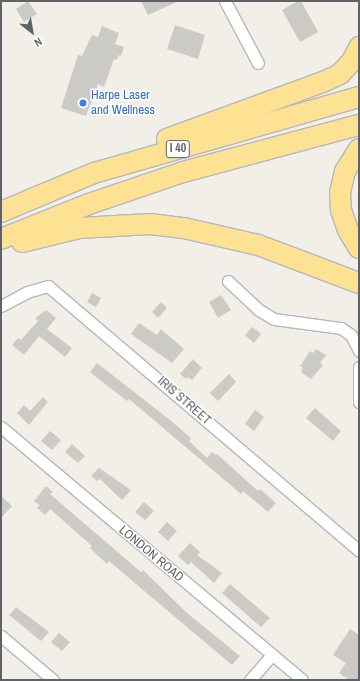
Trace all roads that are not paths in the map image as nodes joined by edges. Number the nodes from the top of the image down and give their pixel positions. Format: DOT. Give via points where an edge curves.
graph roads {
  1 [pos="224,1"];
  2 [pos="359,47"];
  3 [pos="258,63"];
  4 [pos="359,97"];
  5 [pos="359,125"];
  6 [pos="359,149"];
  7 [pos="94,173"];
  8 [pos="1,212"];
  9 [pos="1,239"];
  10 [pos="1,248"];
  11 [pos="359,248"];
  12 [pos="228,282"];
  13 [pos="359,283"];
  14 [pos="1,306"];
  15 [pos="359,351"];
  16 [pos="359,367"];
  17 [pos="359,402"];
  18 [pos="1,427"];
  19 [pos="359,551"];
  20 [pos="1,636"];
  21 [pos="272,655"];
  22 [pos="49,679"];
  23 [pos="250,680"];
  24 [pos="302,680"];
  1 -- 3 [label="street"];
  2 -- 7 [label="highway" via="352,61 340,74 146,147"];
  4 -- 7 [label="highway, I 40"];
  5 -- 9 [label="highway, I 40" via="170,177 89,204"];
  6 -- 11 [label="highway" via="345,171 340,193 341,210 348,230"];
  7 -- 8 [label="highway, I 40"];
  10 -- 13 [label="highway" via="80,228 150,224 213,233 258,245"];
  12 -- 15 [label="street" via="259,310 274,318 341,328 351,335"];
  14 -- 19 [label="street, IRIS STREET" via="27,292 48,286"];
  16 -- 17 [label="street"];
  18 -- 21 [label="street, LONDON ROAD"];
  20 -- 22 [label="street"];
  21 -- 23 [label="street"];
  21 -- 24 [label="street, LONDON ROAD"];
}
